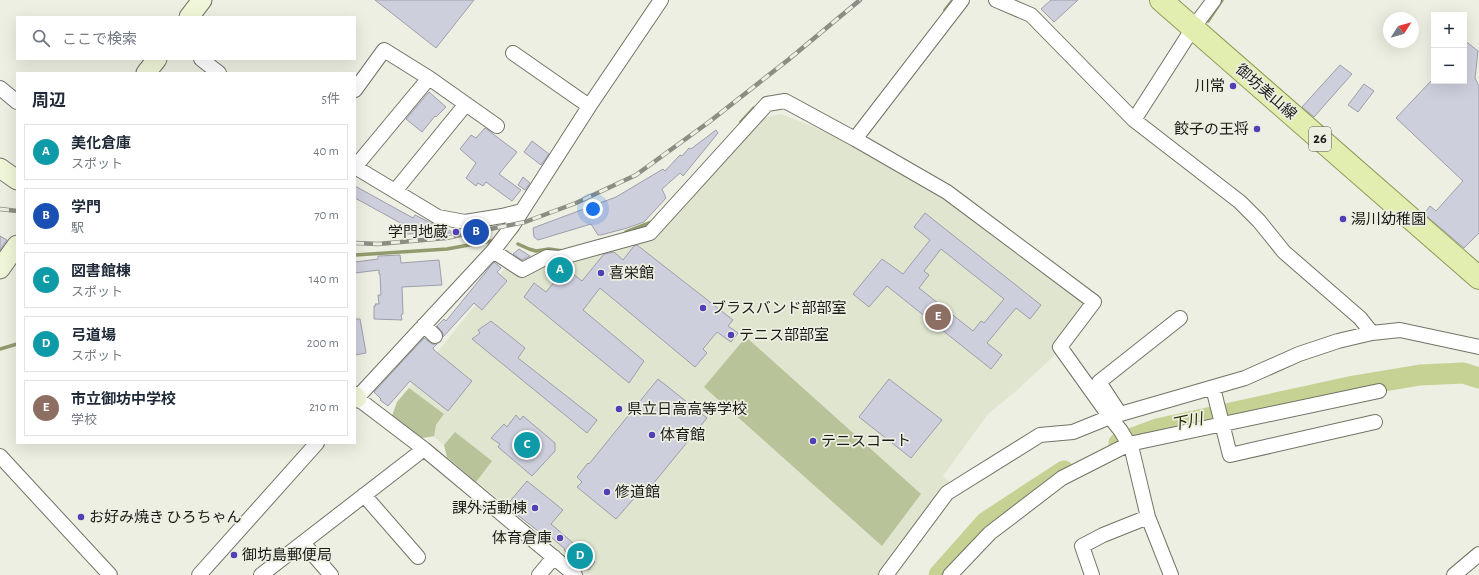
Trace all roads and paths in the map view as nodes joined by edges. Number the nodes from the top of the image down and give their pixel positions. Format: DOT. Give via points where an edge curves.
graph roads {
  1 [pos="202,0"];
  2 [pos="661,0"];
  3 [pos="962,0"];
  4 [pos="996,0"];
  5 [pos="1161,0"];
  6 [pos="1214,0"];
  7 [pos="190,16"];
  8 [pos="1193,28"];
  9 [pos="513,53"];
  10 [pos="156,60"];
  11 [pos="202,60"];
  12 [pos="147,72"];
  13 [pos="219,72"];
  14 [pos="429,78"];
  15 [pos="0,88"];
  16 [pos="356,89"];
  17 [pos="16,101"];
  18 [pos="466,104"];
  19 [pos="589,106"];
  20 [pos="1134,120"];
  21 [pos="497,126"];
  22 [pos="855,139"];
  23 [pos="356,166"];
  24 [pos="0,168"];
  25 [pos="356,168"];
  26 [pos="16,179"];
  27 [pos="395,191"];
  28 [pos="522,211"];
  29 [pos="16,248"];
  30 [pos="493,251"];
  31 [pos="0,269"];
  32 [pos="1479,278"];
  33 [pos="1180,318"];
  34 [pos="424,326"];
  35 [pos="1372,332"];
  36 [pos="435,336"];
  37 [pos="1479,347"];
  38 [pos="1213,388"];
  39 [pos="1379,391"];
  40 [pos="356,398"];
  41 [pos="1115,416"];
  42 [pos="1375,422"];
  43 [pos="1222,425"];
  44 [pos="316,444"];
  45 [pos="1129,444"];
  46 [pos="424,449"];
  47 [pos="0,456"];
  48 [pos="364,495"];
  49 [pos="1148,517"];
  50 [pos="303,543"];
  51 [pos="1479,554"];
  52 [pos="418,557"];
  53 [pos="554,557"];
  54 [pos="110,575"];
  55 [pos="199,575"];
  56 [pos="261,575"];
  57 [pos="331,575"];
  58 [pos="538,575"];
  59 [pos="576,575"];
  60 [pos="886,575"];
  61 [pos="950,575"];
  62 [pos="1092,575"];
  63 [pos="1171,575"];
  64 [pos="1454,575"];
  1 -- 7 [label="main road"];
  2 -- 19 [label="street"];
  3 -- 22 [label="street"];
  4 -- 20 [label="street" via="1031,15"];
  5 -- 8 [label="main road, 御坊美山線 / 26"];
  6 -- 8 [label="street"];
  8 -- 20 [label="street"];
  8 -- 32 [label="main road, 御坊美山線 / 26"];
  9 -- 19 [label="street"];
  10 -- 12 [label="main road"];
  11 -- 13 [label="street"];
  14 -- 16 [label="street" via="384,50"];
  14 -- 18 [label="street"];
  14 -- 23 [label="street"];
  15 -- 17 [label="street"];
  18 -- 21 [label="street"];
  18 -- 27 [label="street"];
  19 -- 28 [label="street"];
  20 -- 35 [label="street" via="1240,202 1284,252 1360,318"];
  22 -- 30 [label="street" via="785,101 767,104 650,233 559,258 547,257 522,270"];
  22 -- 41 [label="street" via="947,192 1094,302 1060,347"];
  24 -- 26 [label="main road"];
  25 -- 27 [label="street"];
  27 -- 28 [label="street" via="438,217 465,222"];
  28 -- 30 [label="street"];
  29 -- 31 [label="main road"];
  30 -- 34 [label="street"];
  33 -- 41 [label="street" via="1099,382"];
  34 -- 36 [label="street"];
  34 -- 40 [label="street"];
  35 -- 37 [label="street" via="1400,330"];
  35 -- 38 [label="street" via="1299,354 1245,378"];
  38 -- 41 [label="street"];
  38 -- 43 [label="street"];
  39 -- 43 [label="street"];
  40 -- 46 [label="street"];
  41 -- 45 [label="street"];
  41 -- 60 [label="street" via="1073,432 1040,435 947,493"];
  42 -- 43 [label="street" via="1230,455"];
  43 -- 45 [label="street"];
  44 -- 55 [label="street"];
  45 -- 49 [label="street"];
  45 -- 61 [label="street" via="1062,478 990,533"];
  46 -- 48 [label="street"];
  46 -- 53 [label="street"];
  47 -- 54 [label="street"];
  48 -- 50 [label="street"];
  48 -- 52 [label="street"];
  49 -- 62 [label="street" via="1082,546"];
  49 -- 63 [label="street"];
  50 -- 56 [label="street"];
  50 -- 57 [label="street"];
  51 -- 64 [label="street"];
  53 -- 58 [label="street"];
  53 -- 59 [label="street"];
}
